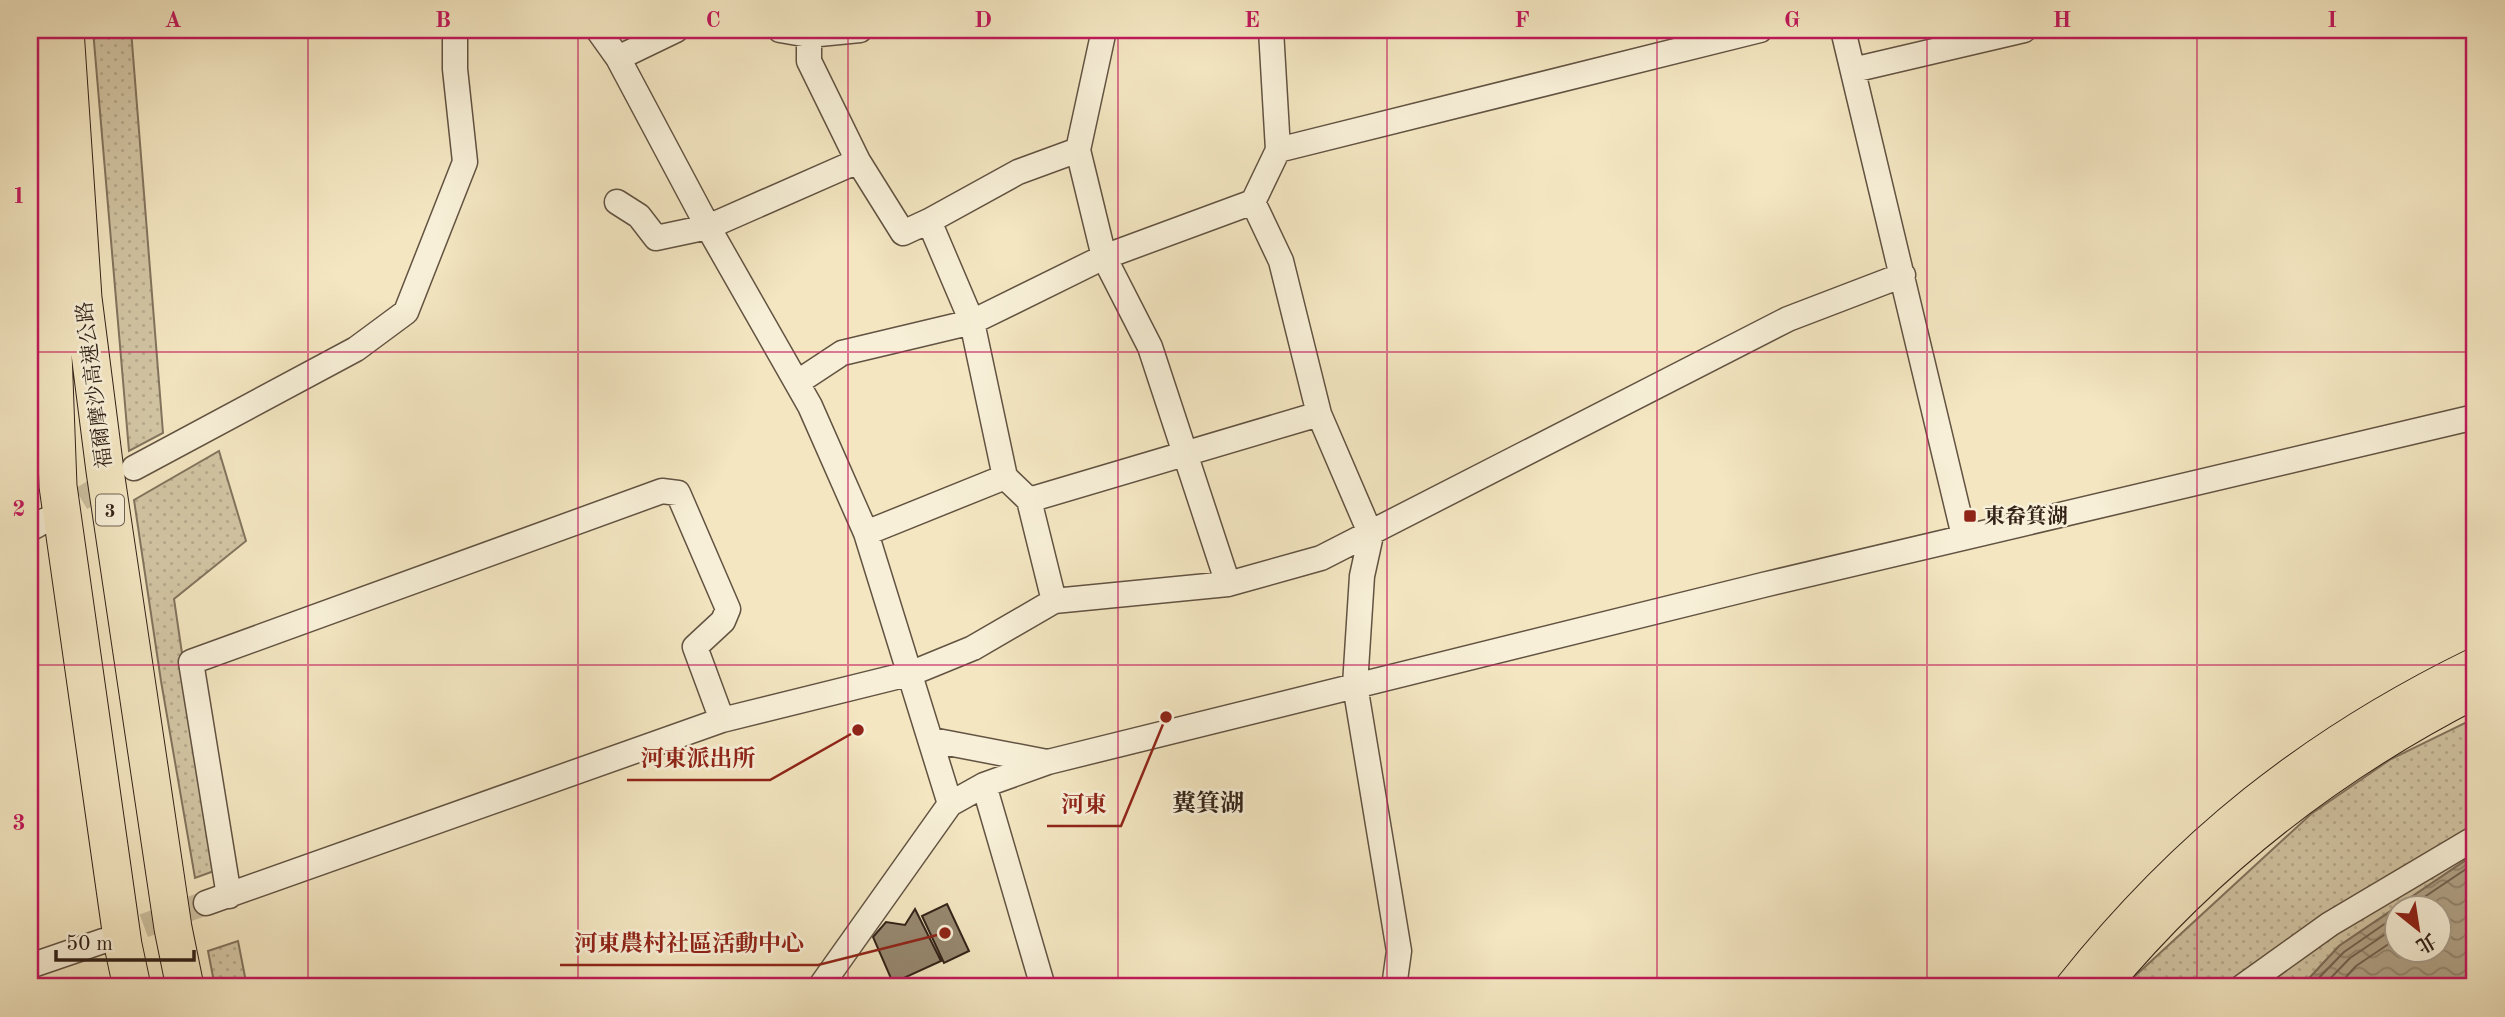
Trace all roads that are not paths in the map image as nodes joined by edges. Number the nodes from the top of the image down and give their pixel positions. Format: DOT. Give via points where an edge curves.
graph roads {
  1 [pos="32,30"];
  2 [pos="65,30"];
  3 [pos="455,30"];
  4 [pos="598,30"];
  5 [pos="676,30"];
  6 [pos="780,30"];
  7 [pos="860,30"];
  8 [pos="1104,30"];
  9 [pos="1271,30"];
  10 [pos="1760,30"];
  11 [pos="1843,30"];
  12 [pos="2024,30"];
  13 [pos="809,35"];
  14 [pos="618,58"];
  15 [pos="1853,70"];
  16 [pos="1078,150"];
  17 [pos="1278,150"];
  18 [pos="858,161"];
  19 [pos="617,202"];
  20 [pos="1253,202"];
  21 [pos="929,221"];
  22 [pos="708,226"];
  23 [pos="1104,257"];
  24 [pos="1903,275"];
  25 [pos="972,322"];
  26 [pos="798,382"];
  27 [pos="1319,414"];
  28 [pos="2475,416"];
  29 [pos="1187,451"];
  30 [pos="134,468"];
  31 [pos="1005,477"];
  32 [pos="1029,500"];
  33 [pos="866,533"];
  34 [pos="1371,535"];
  35 [pos="1964,536"];
  36 [pos="1228,584"];
  37 [pos="1055,601"];
  38 [pos="2475,664"];
  39 [pos="912,673"];
  40 [pos="1355,685"];
  41 [pos="2475,692"];
  42 [pos="722,720"];
  43 [pos="932,740"];
  44 [pos="1048,762"];
  45 [pos="984,785"];
  46 [pos="950,804"];
  47 [pos="2475,838"];
  48 [pos="113,943"];
  49 [pos="30,967"];
  50 [pos="130,987"];
  51 [pos="185,987"];
  52 [pos="820,987"];
  53 [pos="1043,987"];
  54 [pos="1394,987"];
  55 [pos="2071,987"];
  56 [pos="2103,987"];
  57 [pos="2242,987"];
  1 -- 48 [label="highway, 福爾摩沙高速公路" via="51,299 58,486"];
  2 -- 51 [label="highway, 福爾摩沙高速公路 / 3" via="83,298 103,457"];
  3 -- 30 [label="street" via="465,162 406,312 356,349"];
  4 -- 14 [label="street"];
  5 -- 14 [label="street"];
  6 -- 13 [label="street"];
  7 -- 13 [label="street"];
  8 -- 16 [label="street"];
  9 -- 17 [label="street"];
  10 -- 17 [label="street"];
  11 -- 15 [label="street"];
  12 -- 15 [label="street"];
  13 -- 18 [label="street" via="809,61"];
  14 -- 22 [label="street"];
  15 -- 24 [label="street"];
  16 -- 21 [label="street" via="1018,172"];
  16 -- 23 [label="street"];
  17 -- 20 [label="street"];
  18 -- 21 [label="street" via="903,233"];
  18 -- 22 [label="street"];
  19 -- 22 [label="street" via="639,216 656,238"];
  20 -- 23 [label="street"];
  20 -- 27 [label="street" via="1281,261"];
  21 -- 25 [label="street"];
  22 -- 26 [label="street"];
  23 -- 25 [label="street"];
  23 -- 29 [label="street" via="1150,347"];
  24 -- 34 [label="street" via="1788,319"];
  24 -- 35 [label="street"];
  25 -- 26 [label="street" via="842,353"];
  25 -- 31 [label="street"];
  26 -- 33 [label="street"];
  27 -- 29 [label="street"];
  27 -- 34 [label="street"];
  28 -- 35 [label="street"];
  29 -- 32 [label="street"];
  29 -- 36 [label="street"];
  31 -- 32 [label="street"];
  31 -- 33 [label="street"];
  32 -- 37 [label="street"];
  33 -- 39 [label="street"];
  34 -- 36 [label="street" via="1321,558"];
  34 -- 40 [label="street" via="1362,576"];
  35 -- 40 [label="street"];
  36 -- 37 [label="street"];
  37 -- 39 [label="street" via="973,648"];
  38 -- 55 [label="main road" via="2355,728 2277,781 2216,831 2124,923"];
  39 -- 42 [label="street"];
  39 -- 43 [label="street"];
  40 -- 44 [label="street"];
  40 -- 54 [label="street" via="1399,951"];
  41 -- 56 [label="main road" via="2370,750 2298,799 2220,866"];
  42 -- 42 [label="street" via="218,900 191,662 662,491 678,493 728,609 723,621 695,647"];
  43 -- 44 [label="street"];
  43 -- 46 [label="street"];
  44 -- 45 [label="street"];
  45 -- 46 [label="street"];
  45 -- 53 [label="street"];
  46 -- 52 [label="street"];
  47 -- 57 [label="street" via="2330,924"];
  48 -- 49 [label="street"];
  48 -- 50 [label="highway, 福爾摩沙高速公路"];
}
